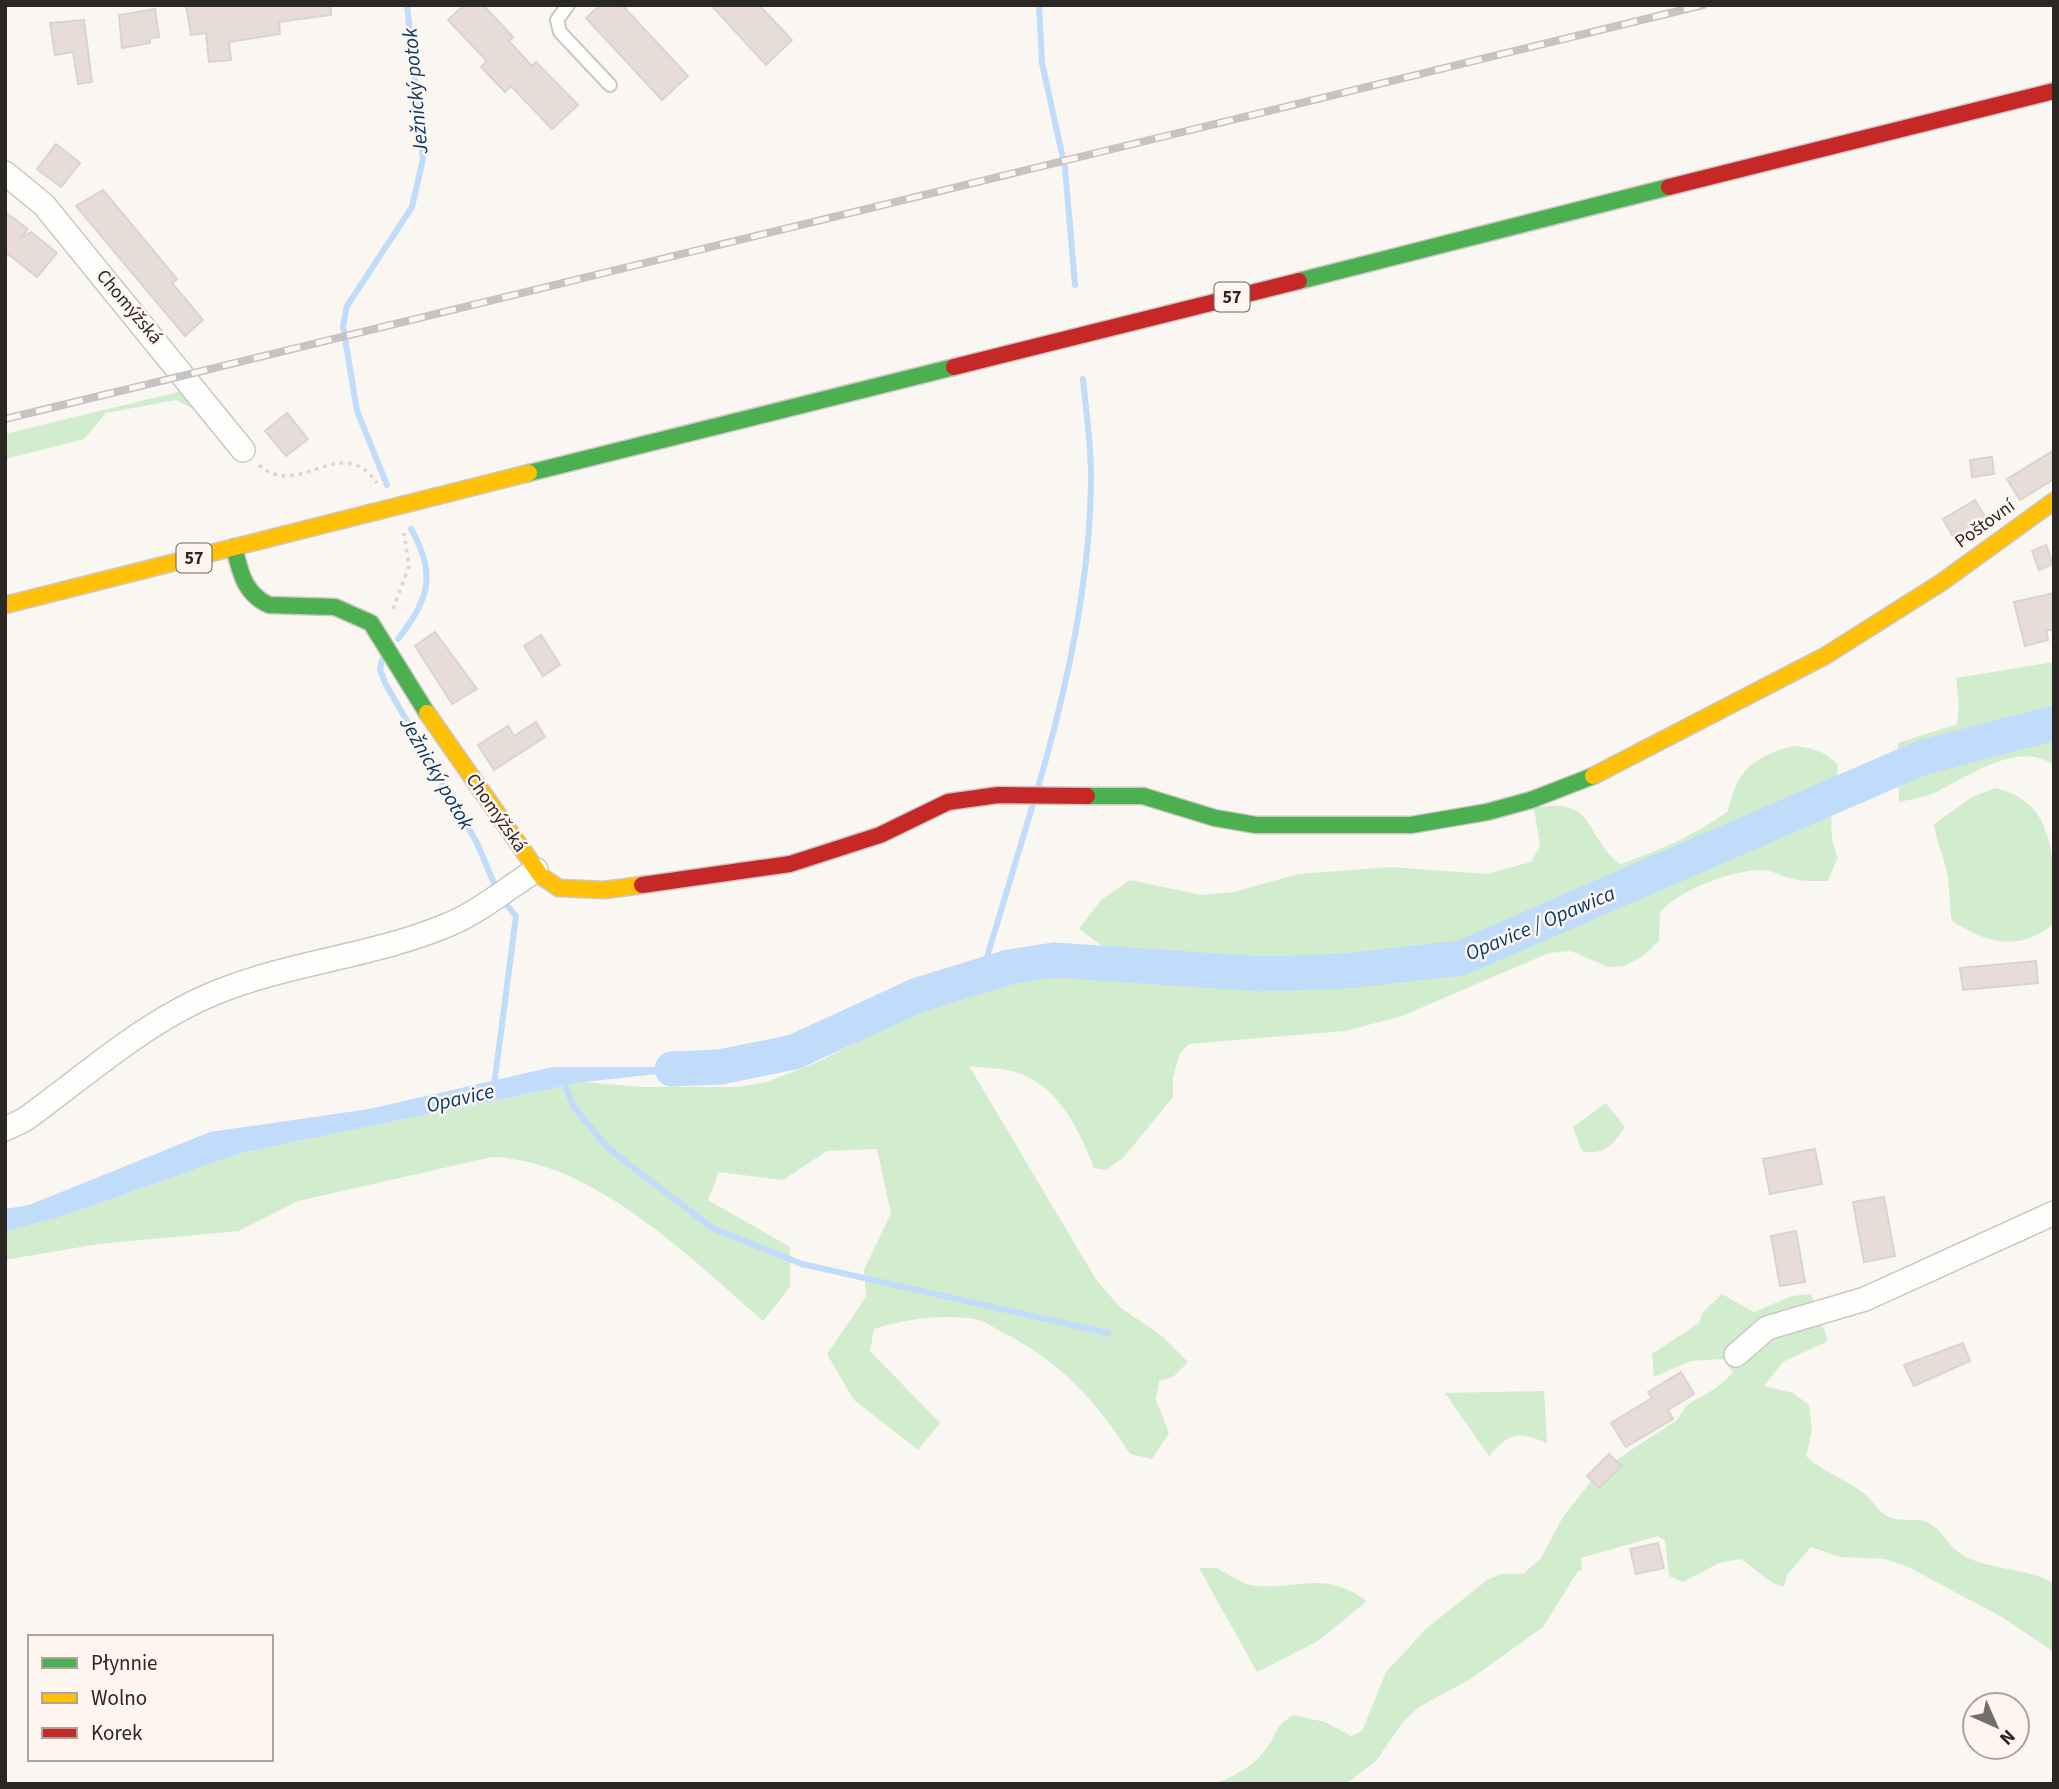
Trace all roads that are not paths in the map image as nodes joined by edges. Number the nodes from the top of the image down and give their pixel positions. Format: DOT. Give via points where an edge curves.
graph roads {
  1 [pos="568,5"];
  2 [pos="610,85"];
  3 [pos="2054,91"];
  4 [pos="5,173"];
  5 [pos="243,450"];
  6 [pos="2054,501"];
  7 [pos="234,547"];
  8 [pos="5,605"];
  9 [pos="536,870"];
  10 [pos="5,1129"];
  11 [pos="2054,1213"];
  12 [pos="1737,1354"];
  1 -- 2 [label="lane" via="557,20 560,32"];
  3 -- 7 [label="street, 57"];
  4 -- 5 [label="street, Chomýžská" via="44,205"];
  6 -- 9 [label="street, Poštovní" via="1942,582 1825,656 1592,777 1488,812 1375,827 1256,825 1143,796 998,795 948,802 880,835 790,864 672,883 571,890 549,883"];
  7 -- 8 [label="street, 57"];
  7 -- 9 [label="street, Chomýžská" via="245,585 260,601 348,609 371,623 442,737"];
  9 -- 10 [label="street" via="453,923 244,981 206,996 166,1018"];
  11 -- 12 [label="street" via="1865,1298 1767,1328"];
}
